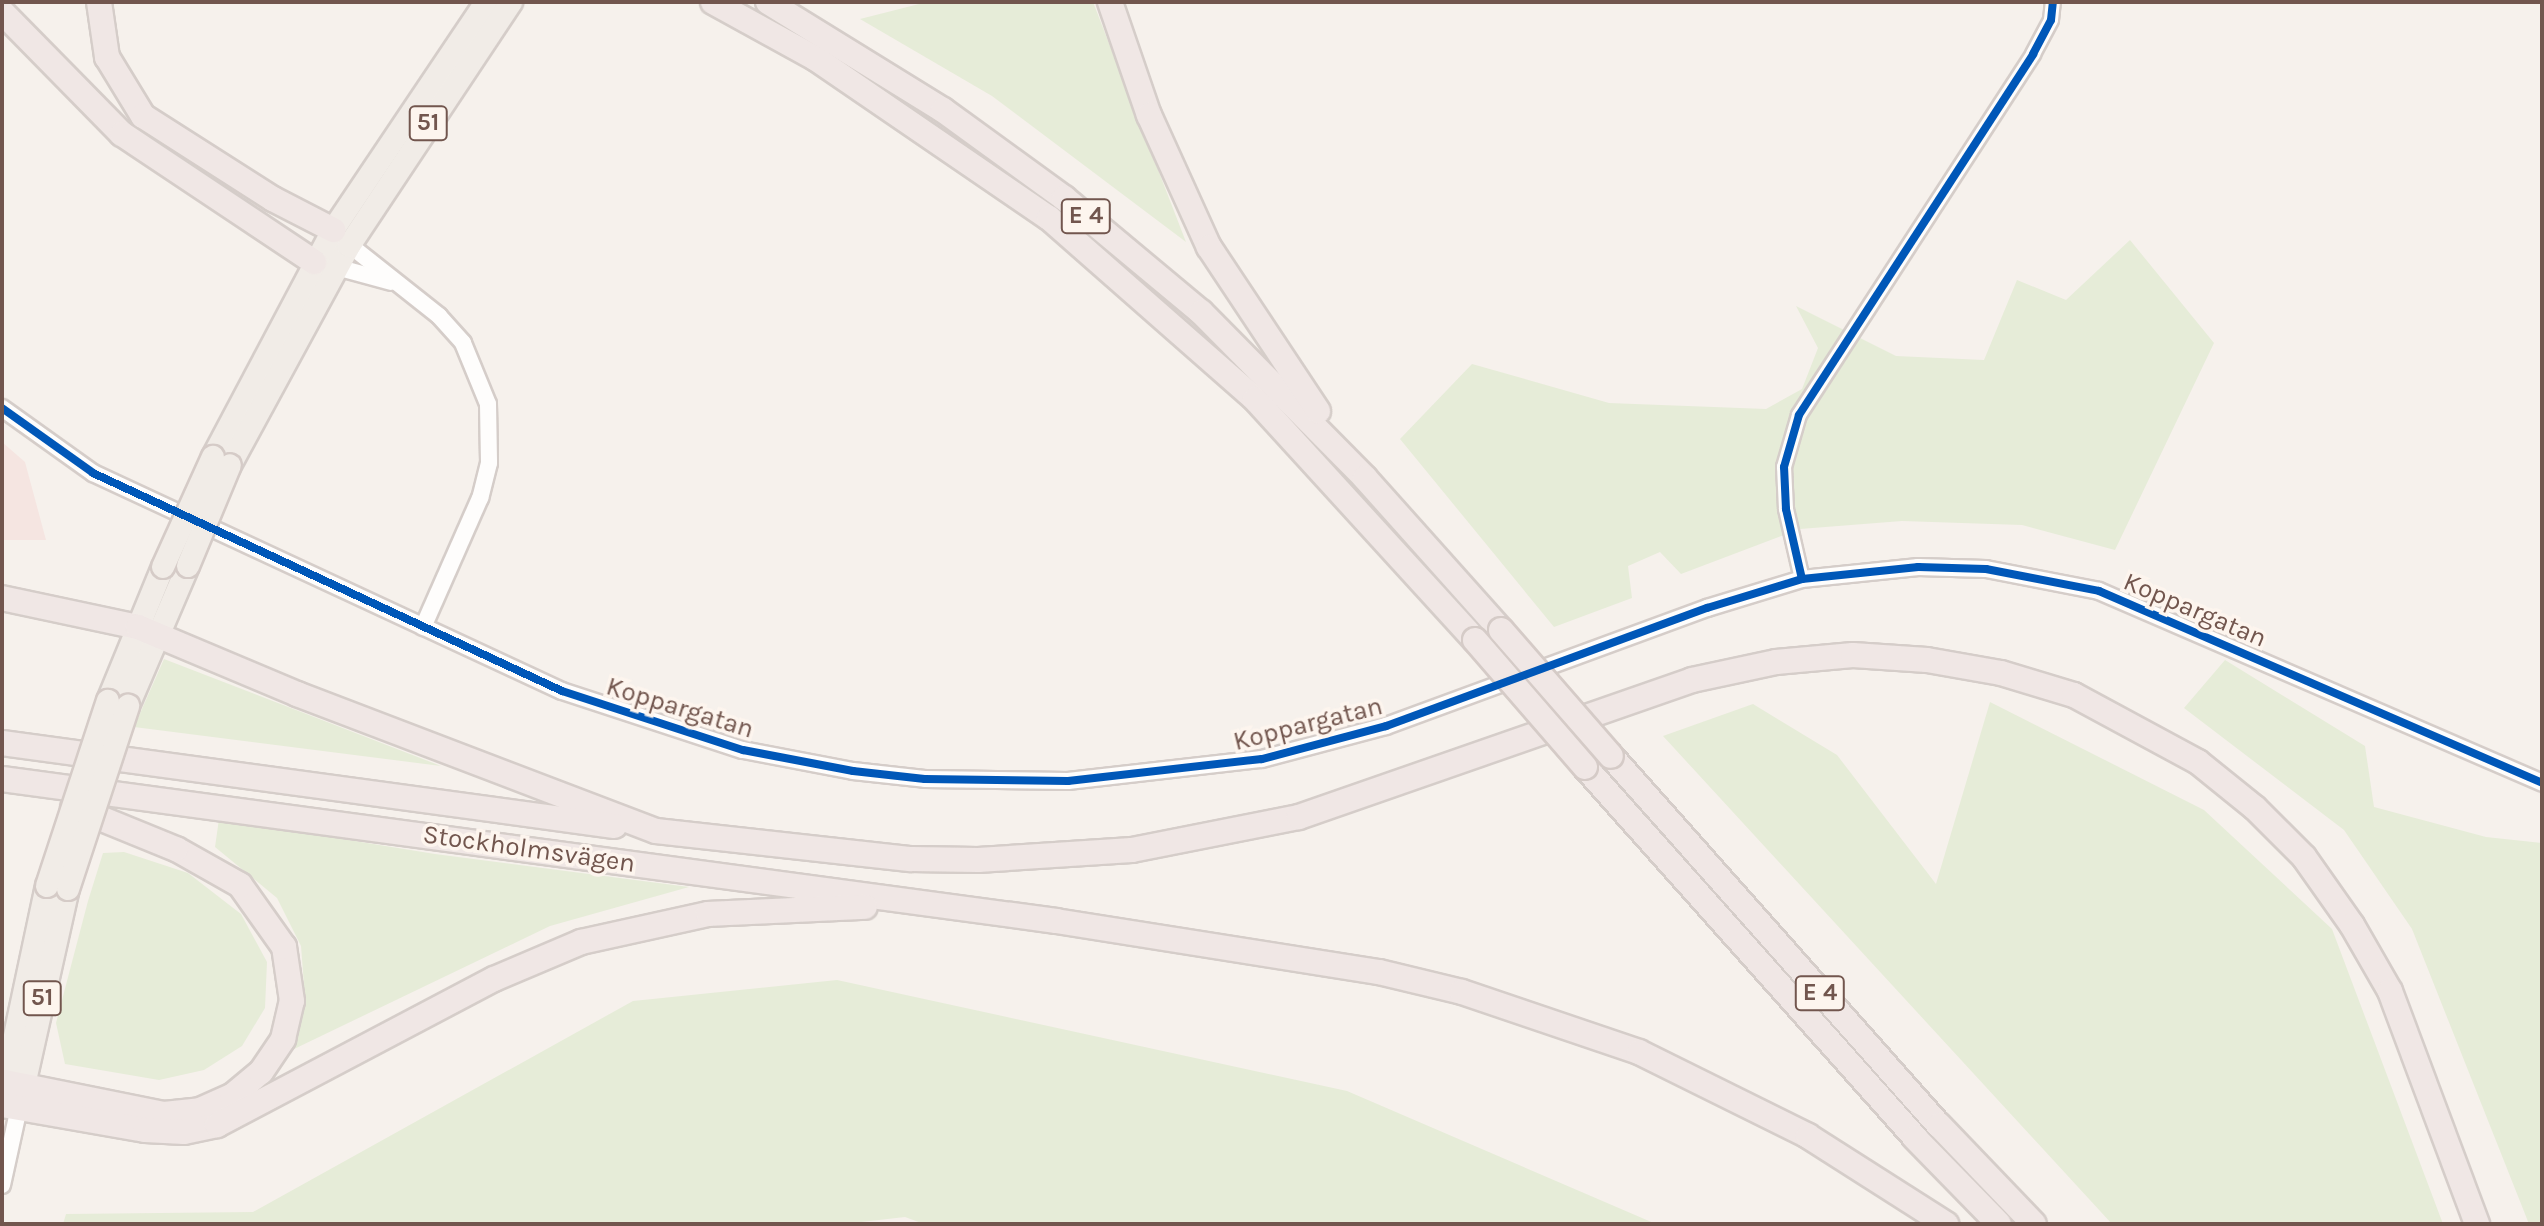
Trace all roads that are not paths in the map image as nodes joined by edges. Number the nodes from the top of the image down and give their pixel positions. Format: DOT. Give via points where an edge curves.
graph roads {
  1 [pos="99,2"];
  2 [pos="486,2"];
  3 [pos="511,2"];
  4 [pos="713,2"];
  5 [pos="768,2"];
  6 [pos="1110,2"];
  7 [pos="2053,2"];
  8 [pos="2,12"];
  9 [pos="341,238"];
  10 [pos="326,264"];
  11 [pos="396,283"];
  12 [pos="2,408"];
  13 [pos="221,461"];
  14 [pos="1365,478"];
  15 [pos="1802,579"];
  16 [pos="2,598"];
  17 [pos="423,627"];
  18 [pos="148,631"];
  19 [pos="2,743"];
  20 [pos="2,779"];
  21 [pos="2542,783"];
  22 [pos="2,790"];
  23 [pos="656,831"];
  24 [pos="938,905"];
  25 [pos="10,1096"];
  26 [pos="2,1185"];
  27 [pos="1946,1224"];
  28 [pos="1999,1224"];
  29 [pos="2034,1224"];
  30 [pos="2477,1224"];
  1 -- 9 [label="highway" via="107,57 143,116"];
  2 -- 9 [label="main road, 51"];
  3 -- 9 [label="main road, 51"];
  4 -- 28 [label="highway, E 4, bridge" via="815,58 932,133 1061,228 1255,399 1905,1127"];
  5 -- 14 [label="highway, E 4" via="943,110 1064,198 1201,312"];
  6 -- 14 [label="highway" via="1149,115 1209,247"];
  7 -- 15 [label="street" via="2051,20 2033,54 1799,415 1784,467 1786,509"];
  8 -- 10 [label="highway" via="122,134"];
  9 -- 10 [label="main road, 51"];
  9 -- 11 [label="street"];
  10 -- 11 [label="street"];
  10 -- 13 [label="main road, 51"];
  11 -- 17 [label="street" via="439,316 463,343 478,373 491,432 480,498"];
  12 -- 17 [label="street, Koppargatan" via="93,473"];
  13 -- 18 [label="main road, 51, bridge" via="188,566"];
  13 -- 18 [label="main road, 51, bridge" via="163,567"];
  14 -- 29 [label="highway, E 4, bridge" via="1939,1125"];
  15 -- 17 [label="street, Koppargatan" via="1307,749 1165,774 1068,781 925,779 743,750 562,691"];
  15 -- 21 [label="street, Koppargatan" via="1918,567 1986,569 2099,591"];
  16 -- 18 [label="highway"];
  18 -- 23 [label="highway"];
  18 -- 25 [label="main road, 51, bridge" via="118,704 58,888"];
  19 -- 23 [label="highway, Stockholmsvägen"];
  20 -- 24 [label="highway, Stockholmsvägen"];
  22 -- 25 [label="highway" via="94,814 176,849 240,885 284,947 292,989 283,1039 261,1072 232,1096 200,1110 164,1114"];
  23 -- 30 [label="highway" via="911,859 994,860 1132,850 1299,817 1692,680 1776,662 1853,655 2001,673 2074,695 2198,762 2304,857 2390,991"];
  24 -- 25 [label="highway" via="708,914 581,942 494,979 255,1108 206,1127 145,1130"];
  24 -- 27 [label="highway, Stockholmsvägen" via="1379,972 1563,1024 1701,1080 1808,1136"];
  25 -- 26 [label="street"];
}
